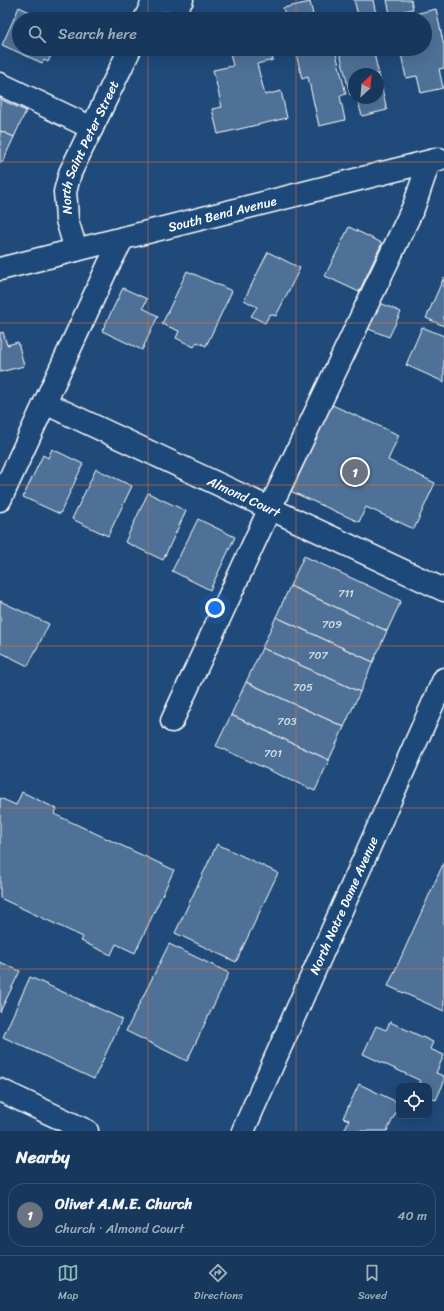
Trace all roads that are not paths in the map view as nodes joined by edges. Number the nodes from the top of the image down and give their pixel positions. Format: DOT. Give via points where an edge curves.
graph roads {
  1 [pos="182,0"];
  2 [pos="151,7"];
  3 [pos="127,56"];
  4 [pos="0,84"];
  5 [pos="92,128"];
  6 [pos="437,160"];
  7 [pos="123,238"];
  8 [pos="76,250"];
  9 [pos="0,268"];
  10 [pos="45,403"];
  11 [pos="0,500"];
  12 [pos="270,508"];
  13 [pos="444,590"];
  14 [pos="444,679"];
  15 [pos="172,721"];
  16 [pos="0,1090"];
  17 [pos="87,1131"];
  18 [pos="243,1131"];
  1 -- 2 [label="street"];
  3 -- 5 [label="street, North Saint Peter Street"];
  4 -- 5 [label="street"];
  5 -- 8 [label="street, North Saint Peter Street" via="70,173 65,192 67,220"];
  6 -- 7 [label="street, South Bend Avenue"];
  6 -- 12 [label="street"];
  7 -- 8 [label="street, South Bend Avenue"];
  7 -- 10 [label="street"];
  8 -- 9 [label="street, South Bend Avenue"];
  10 -- 11 [label="street"];
  10 -- 12 [label="street, Almond Court"];
  12 -- 13 [label="street, Almond Court"];
  12 -- 15 [label="street"];
  14 -- 18 [label="street, North Notre Dame Avenue"];
  16 -- 17 [label="street"];
}
